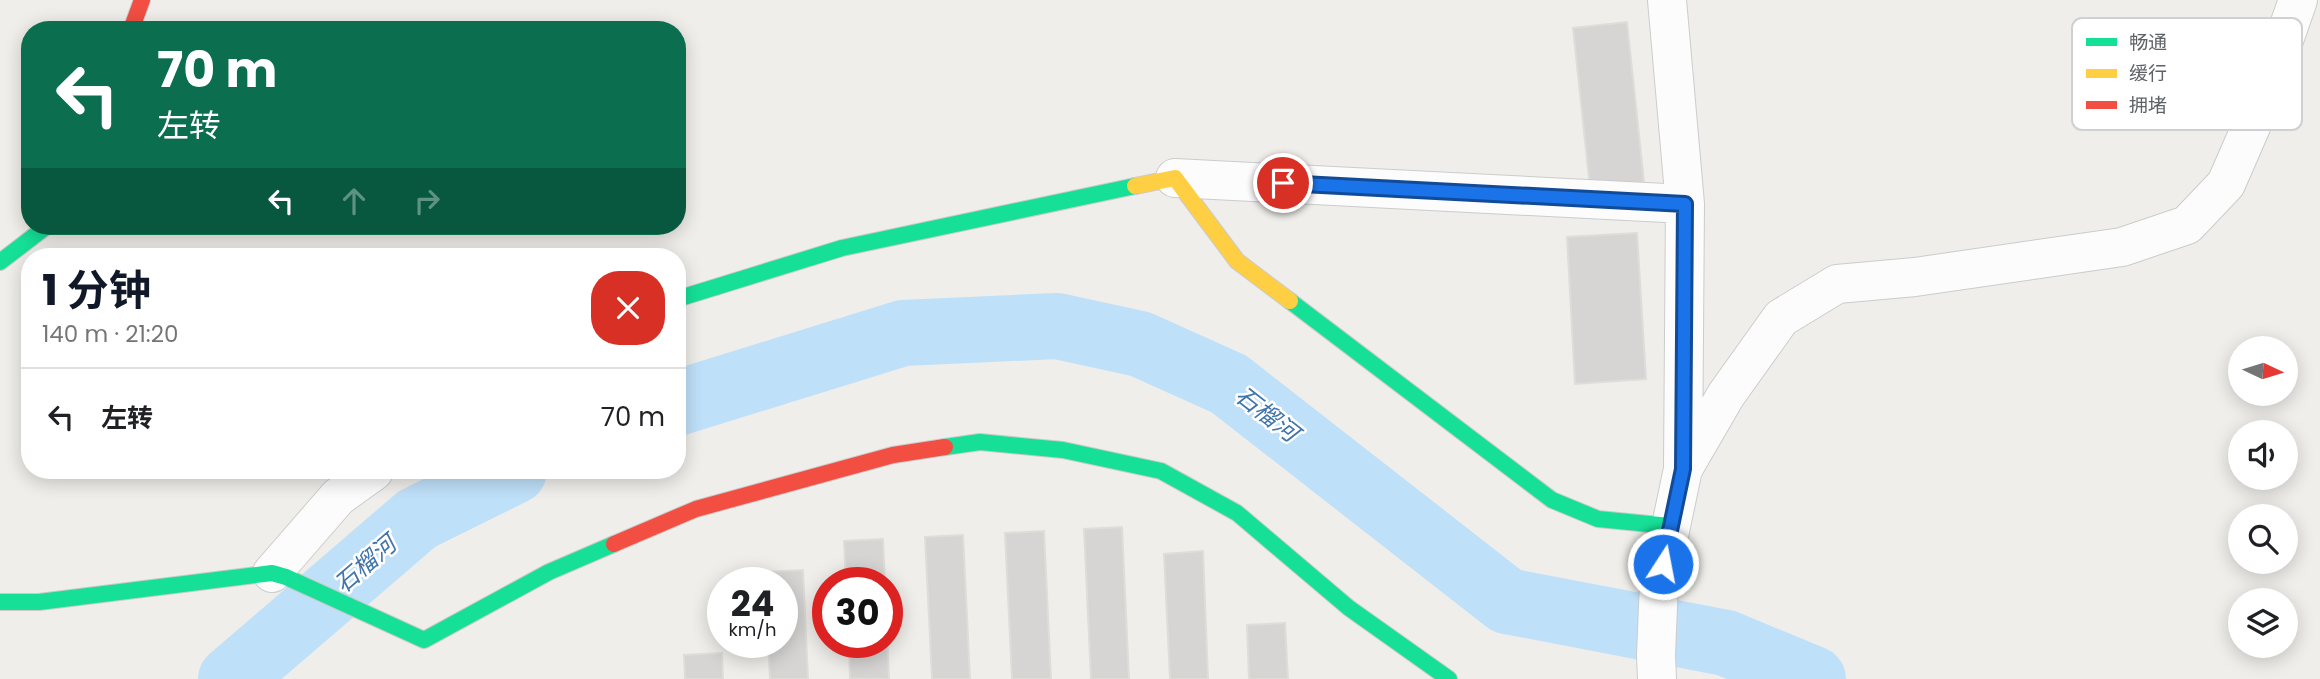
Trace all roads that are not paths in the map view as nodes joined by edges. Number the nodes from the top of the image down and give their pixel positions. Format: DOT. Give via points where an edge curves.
graph roads {
  1 [pos="142,0"];
  2 [pos="1667,0"];
  3 [pos="2298,0"];
  4 [pos="2292,18"];
  5 [pos="134,21"];
  6 [pos="2250,130"];
  7 [pos="1175,178"];
  8 [pos="1685,204"];
  9 [pos="35,235"];
  10 [pos="0,262"];
  11 [pos="686,296"];
  12 [pos="1683,469"];
  13 [pos="363,479"];
  14 [pos="1670,526"];
  15 [pos="279,575"];
  16 [pos="0,602"];
  17 [pos="1657,667"];
  18 [pos="1449,679"];
  1 -- 5 [label="street"];
  2 -- 8 [label="street"];
  3 -- 4 [label="street"];
  6 -- 12 [label="street" via="2227,184 2187,225 2122,247 1838,284 1782,318 1726,394"];
  7 -- 8 [label="street"];
  7 -- 11 [label="street" via="842,248"];
  7 -- 14 [label="street" via="1237,261 1552,500 1598,519"];
  8 -- 12 [label="street"];
  9 -- 10 [label="street"];
  12 -- 14 [label="street"];
  13 -- 15 [label="street" via="338,497"];
  14 -- 17 [label="street" via="1659,583"];
  15 -- 16 [label="street" via="39,602"];
  15 -- 18 [label="street" via="424,640 549,572 696,509 892,455 980,442 1063,450 1161,471 1237,513 1349,608"];
}
